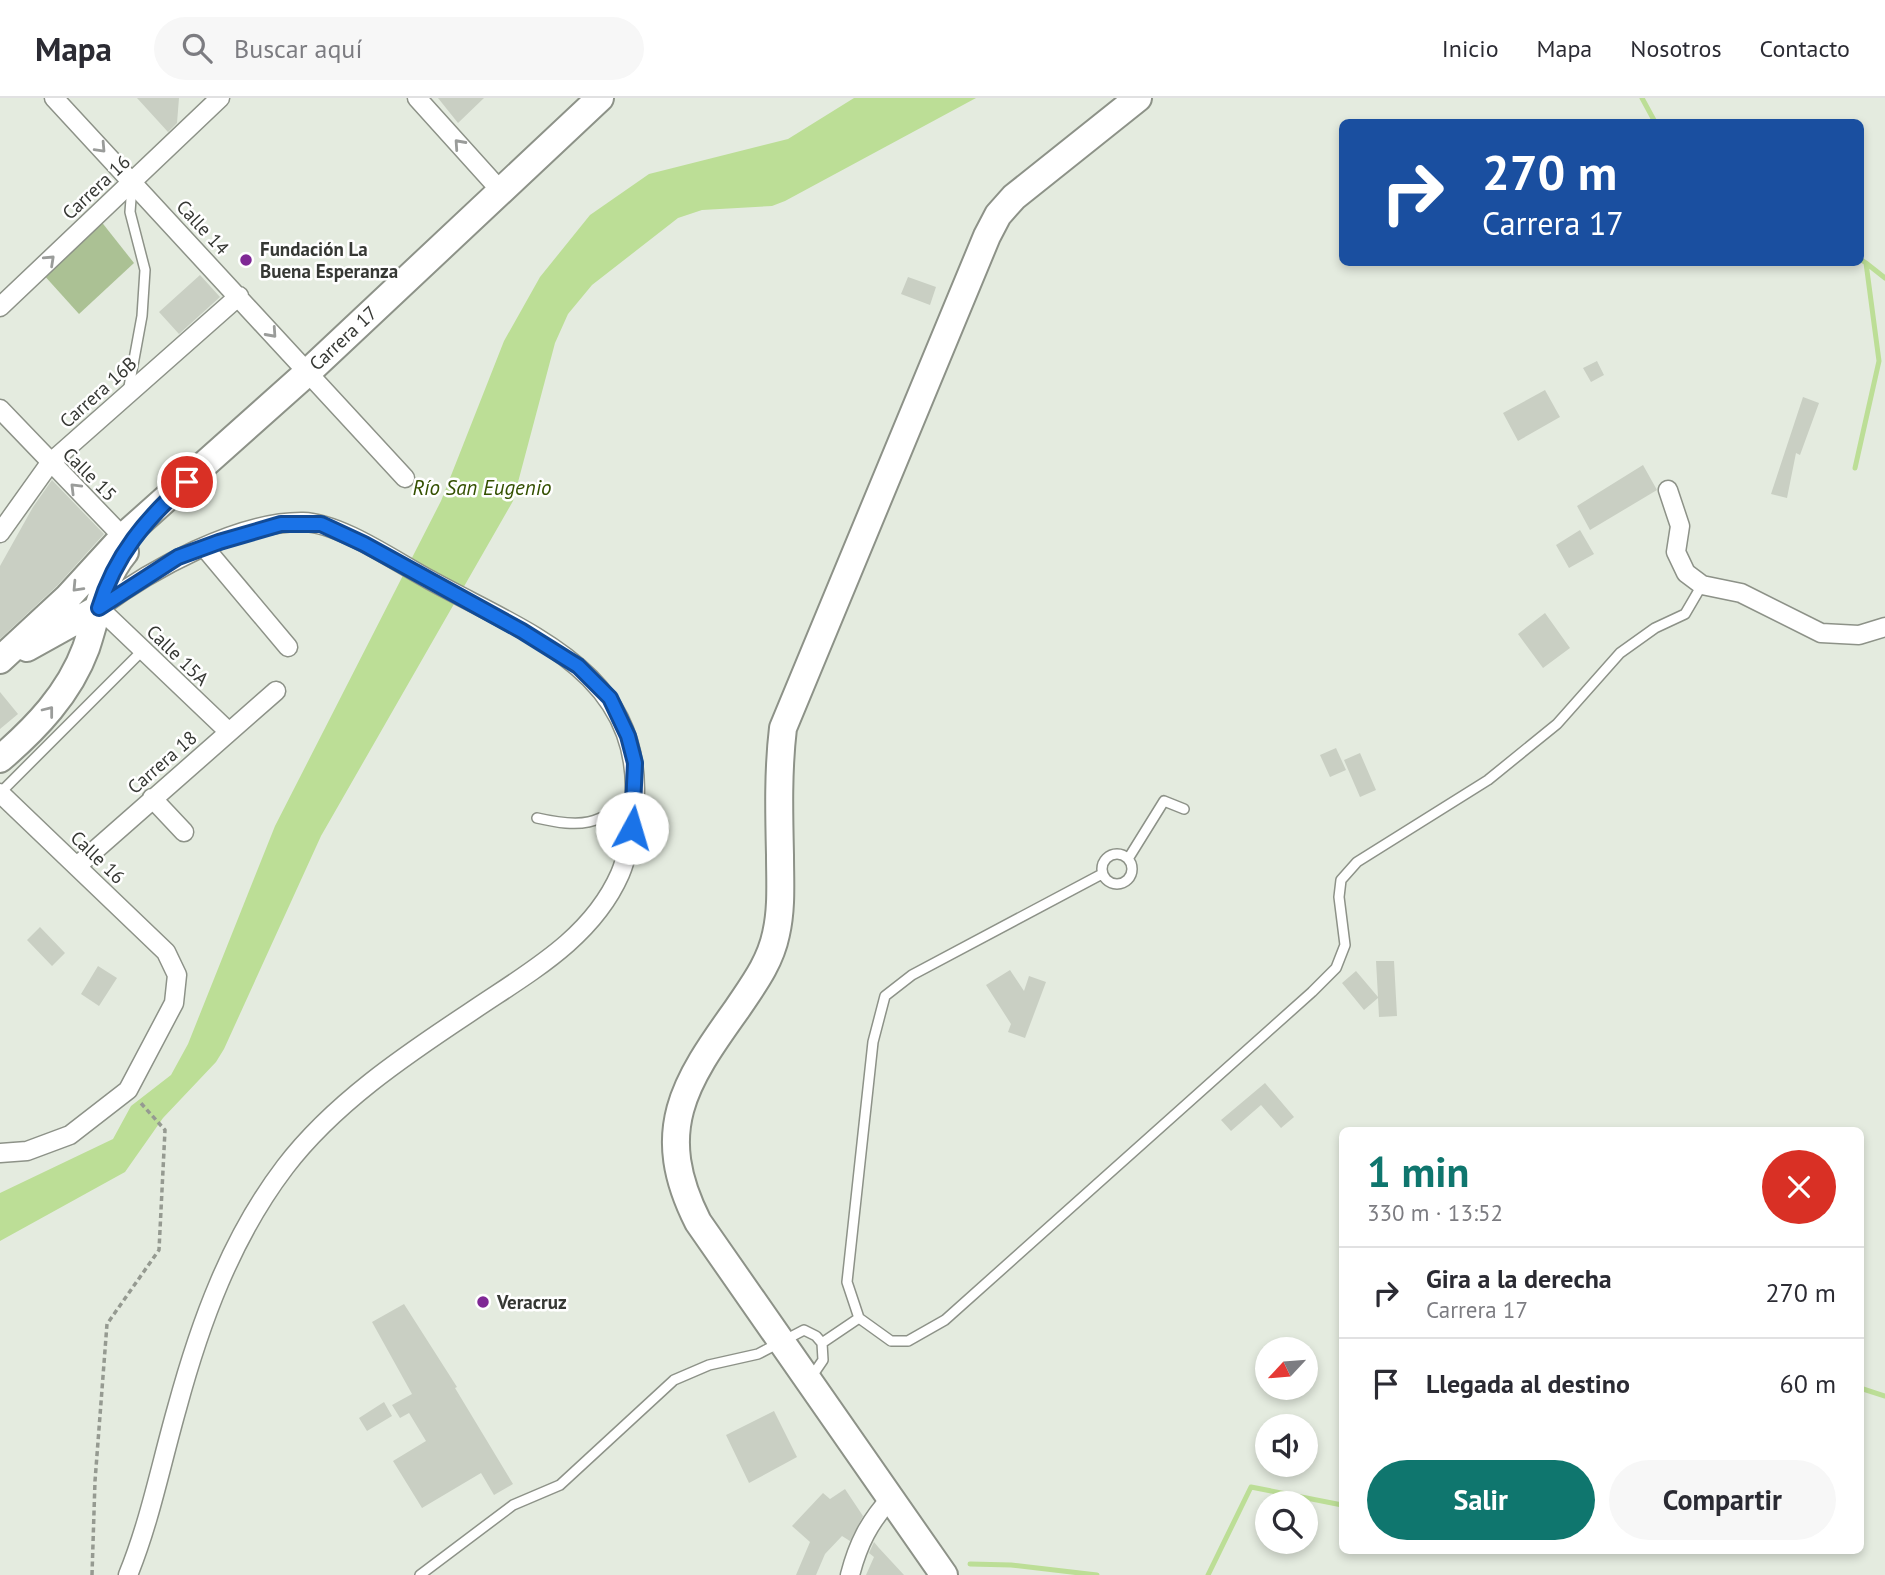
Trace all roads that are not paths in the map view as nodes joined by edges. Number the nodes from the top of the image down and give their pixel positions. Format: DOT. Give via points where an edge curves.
graph roads {
  1 [pos="54,98"];
  2 [pos="220,98"];
  3 [pos="417,98"];
  4 [pos="600,98"];
  5 [pos="1138,98"];
  6 [pos="132,181"];
  7 [pos="500,190"];
  8 [pos="239,296"];
  9 [pos="0,306"];
  10 [pos="308,372"];
  11 [pos="128,394"];
  12 [pos="0,409"];
  13 [pos="50,463"];
  14 [pos="405,478"];
  15 [pos="1668,490"];
  16 [pos="146,519"];
  17 [pos="0,533"];
  18 [pos="123,537"];
  19 [pos="204,547"];
  20 [pos="1702,585"];
  21 [pos="99,608"];
  22 [pos="1885,627"];
  23 [pos="288,647"];
  24 [pos="143,650"];
  25 [pos="0,662"];
  26 [pos="276,691"];
  27 [pos="229,732"];
  28 [pos="0,759"];
  29 [pos="0,793"];
  30 [pos="635,793"];
  31 [pos="152,798"];
  32 [pos="1184,809"];
  33 [pos="537,818"];
  34 [pos="184,832"];
  35 [pos="1128,859"];
  36 [pos="77,866"];
  37 [pos="1102,874"];
  38 [pos="0,1153"];
  39 [pos="859,1318"];
  40 [pos="781,1342"];
  41 [pos="822,1343"];
  42 [pos="808,1381"];
  43 [pos="891,1498"];
  44 [pos="128,1575"];
  45 [pos="420,1575"];
  46 [pos="850,1575"];
  47 [pos="944,1575"];
  1 -- 6 [label="street, Calle 14, one-way"];
  2 -- 6 [label="street, Carrera 16"];
  7 -- 3 [label="street, one-way"];
  4 -- 7 [label="main road, Carrera 17"];
  5 -- 40 [label="main road" via="1014,197 998,215 783,728 776,936 760,976 686,1086 676,1138 681,1183 698,1222"];
  6 -- 8 [label="street, Calle 14"];
  9 -- 6 [label="street, Carrera 16, one-way"];
  6 -- 11 [label="lane" via="130,212 145,270"];
  7 -- 10 [label="main road, Carrera 17"];
  8 -- 10 [label="street, Calle 14, one-way"];
  8 -- 11 [label="street, Carrera 16B"];
  10 -- 14 [label="street, Calle 14"];
  10 -- 16 [label="main road, Carrera 17"];
  11 -- 13 [label="street, Carrera 16B"];
  12 -- 13 [label="street, Calle 15"];
  13 -- 17 [label="street, Carrera 16B"];
  18 -- 13 [label="street, Calle 15, one-way"];
  15 -- 20 [label="street" via="1681,526 1676,552 1686,573"];
  16 -- 18 [label="main road, Carrera 17"];
  16 -- 21 [label="main road, Carrera 17" via="107,580"];
  18 -- 25 [label="main road, Carrera 17, one-way"];
  19 -- 21 [label="street" via="158,568"];
  19 -- 23 [label="street"];
  19 -- 30 [label="street" via="262,529 302,522 321,524 522,631 578,666 610,698 628,736 635,763"];
  20 -- 22 [label="street" via="1741,593 1821,633 1859,635"];
  20 -- 39 [label="lane" via="1685,614 1654,628 1620,653 1557,724 1488,780 1357,862 1341,880 1345,945 1336,968 945,1320 908,1341 891,1341"];
  21 -- 24 [label="street, Calle 15A"];
  21 -- 25 [label="main road"];
  28 -- 21 [label="main road, Carrera 17, one-way" via="42,720 66,687"];
  24 -- 27 [label="street, Calle 15A"];
  24 -- 29 [label="lane"];
  26 -- 27 [label="street, Carrera 18"];
  27 -- 31 [label="street, Carrera 18"];
  29 -- 36 [label="street, Calle 16"];
  30 -- 33 [label="lane" via="600,820 570,825"];
  30 -- 44 [label="street" via="621,873 604,903 574,939 545,964 406,1056 341,1109 286,1165 228,1262 194,1348 144,1535"];
  31 -- 34 [label="street"];
  31 -- 36 [label="street, Carrera 18"];
  32 -- 35 [label="lane" via="1164,801"];
  35 -- 37 [label="lane" via="1112,855 1103,862"];
  35 -- 37 [label="lane" via="1132,870 1127,881 1116,884"];
  36 -- 38 [label="street, Calle 16" via="166,952 177,975 174,1003 128,1090 70,1135 27,1151"];
  37 -- 39 [label="lane" via="912,975 885,996 873,1042 847,1282"];
  39 -- 41 [label="lane"];
  40 -- 41 [label="lane" via="804,1330"];
  40 -- 42 [label="main road"];
  40 -- 45 [label="lane" via="758,1354 709,1365 674,1380 560,1486 513,1505"];
  41 -- 42 [label="lane" via="823,1360"];
  42 -- 43 [label="main road"];
  43 -- 46 [label="street" via="861,1538"];
  43 -- 47 [label="main road"];
}
